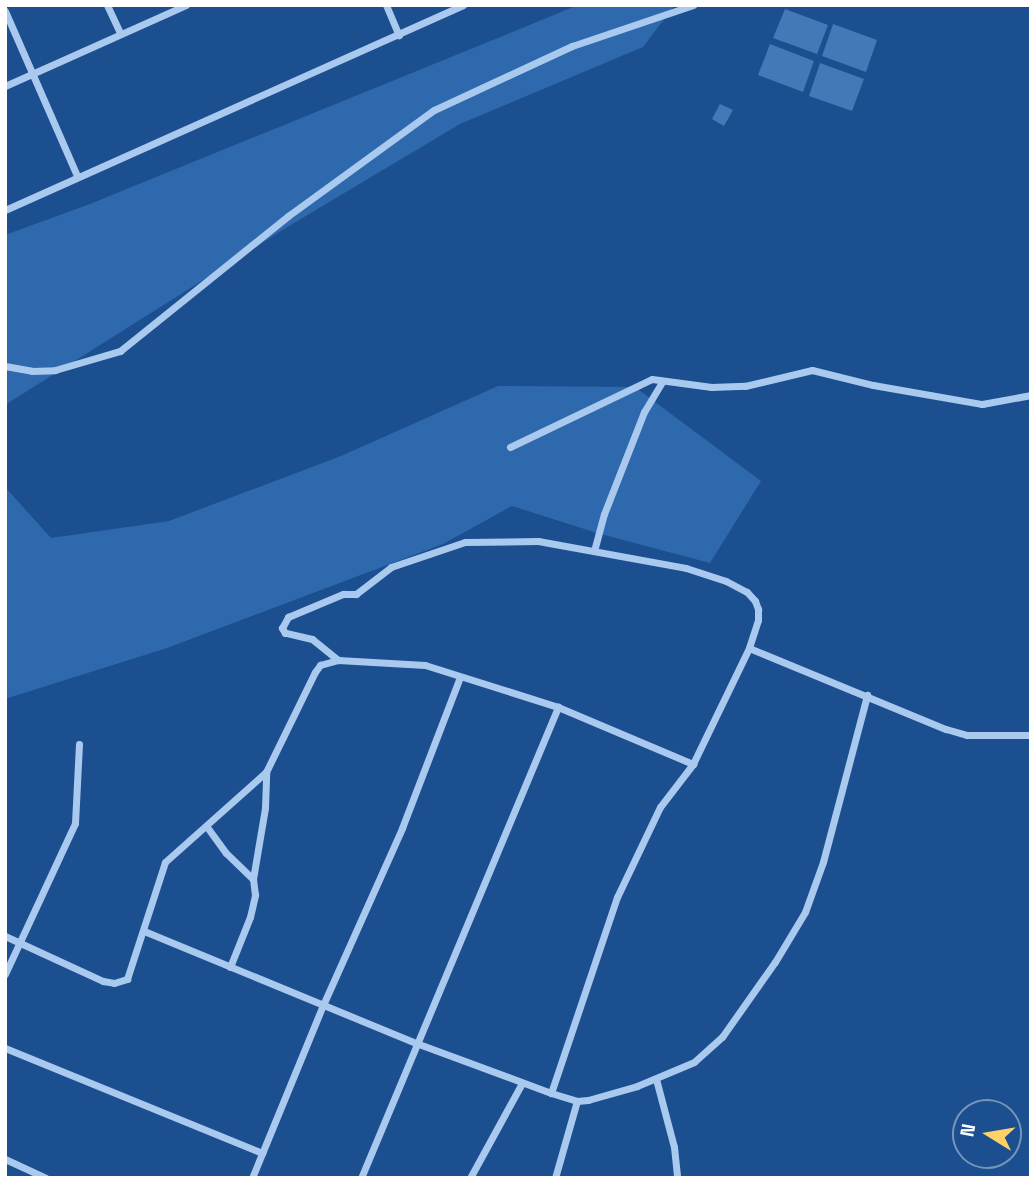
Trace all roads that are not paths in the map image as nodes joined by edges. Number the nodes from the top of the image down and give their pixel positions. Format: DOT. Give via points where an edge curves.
graph roads {
  1 [pos="107,5"];
  2 [pos="186,5"];
  3 [pos="386,5"];
  4 [pos="463,5"];
  5 [pos="693,5"];
  6 [pos="5,11"];
  7 [pos="120,33"];
  8 [pos="399,35"];
  9 [pos="32,73"];
  10 [pos="5,86"];
  11 [pos="77,176"];
  12 [pos="5,209"];
  13 [pos="5,366"];
  14 [pos="662,382"];
  15 [pos="1031,395"];
  16 [pos="510,447"];
  17 [pos="594,551"];
  18 [pos="749,648"];
  19 [pos="338,660"];
  20 [pos="460,677"];
  21 [pos="867,695"];
  22 [pos="558,707"];
  23 [pos="1031,735"];
  24 [pos="79,744"];
  25 [pos="693,764"];
  26 [pos="266,772"];
  27 [pos="207,827"];
  28 [pos="253,879"];
  29 [pos="145,931"];
  30 [pos="5,936"];
  31 [pos="19,943"];
  32 [pos="230,967"];
  33 [pos="5,974"];
  34 [pos="323,1005"];
  35 [pos="416,1043"];
  36 [pos="5,1048"];
  37 [pos="656,1079"];
  38 [pos="522,1083"];
  39 [pos="551,1093"];
  40 [pos="577,1101"];
  41 [pos="262,1153"];
  42 [pos="5,1159"];
  43 [pos="46,1178"];
  44 [pos="252,1178"];
  45 [pos="361,1178"];
  46 [pos="470,1178"];
  47 [pos="555,1178"];
  48 [pos="677,1178"];
  1 -- 7 [label="street"];
  2 -- 7 [label="street"];
  3 -- 8 [label="street"];
  4 -- 8 [label="street"];
  5 -- 13 [label="street" via="572,46 433,110 288,216 120,351 55,370"];
  6 -- 9 [label="street"];
  7 -- 9 [label="street"];
  8 -- 11 [label="street"];
  9 -- 10 [label="street"];
  9 -- 11 [label="street"];
  11 -- 12 [label="street"];
  14 -- 15 [label="street" via="745,386 812,370 982,404"];
  14 -- 16 [label="street" via="645,380"];
  14 -- 17 [label="street" via="644,412"];
  17 -- 18 [label="street" via="686,568 747,592 758,609"];
  17 -- 19 [label="street" via="538,541 465,542 391,568 356,594 343,594 288,617 282,628 285,633 312,639"];
  18 -- 21 [label="street"];
  18 -- 25 [label="street"];
  19 -- 20 [label="street" via="425,665"];
  19 -- 26 [label="street" via="320,665 315,672"];
  20 -- 22 [label="street"];
  20 -- 34 [label="street" via="401,828"];
  21 -- 23 [label="street" via="967,735"];
  21 -- 37 [label="street" via="823,862 805,912 722,1037 694,1062"];
  22 -- 25 [label="street"];
  22 -- 35 [label="street"];
  24 -- 31 [label="street" via="75,823"];
  25 -- 39 [label="street" via="660,807 628,872"];
  26 -- 27 [label="street"];
  26 -- 28 [label="street"];
  27 -- 28 [label="street"];
  27 -- 29 [label="street" via="165,862"];
  28 -- 32 [label="street" via="250,917"];
  29 -- 31 [label="street" via="131,973 114,983"];
  29 -- 32 [label="street"];
  30 -- 31 [label="street"];
  31 -- 33 [label="street"];
  32 -- 34 [label="street"];
  34 -- 35 [label="street"];
  34 -- 41 [label="street"];
  35 -- 38 [label="street"];
  35 -- 45 [label="street"];
  36 -- 41 [label="street"];
  37 -- 40 [label="street"];
  37 -- 48 [label="street"];
  38 -- 39 [label="street"];
  38 -- 46 [label="street"];
  39 -- 40 [label="street"];
  40 -- 47 [label="street"];
  41 -- 44 [label="street"];
  42 -- 43 [label="street"];
}
